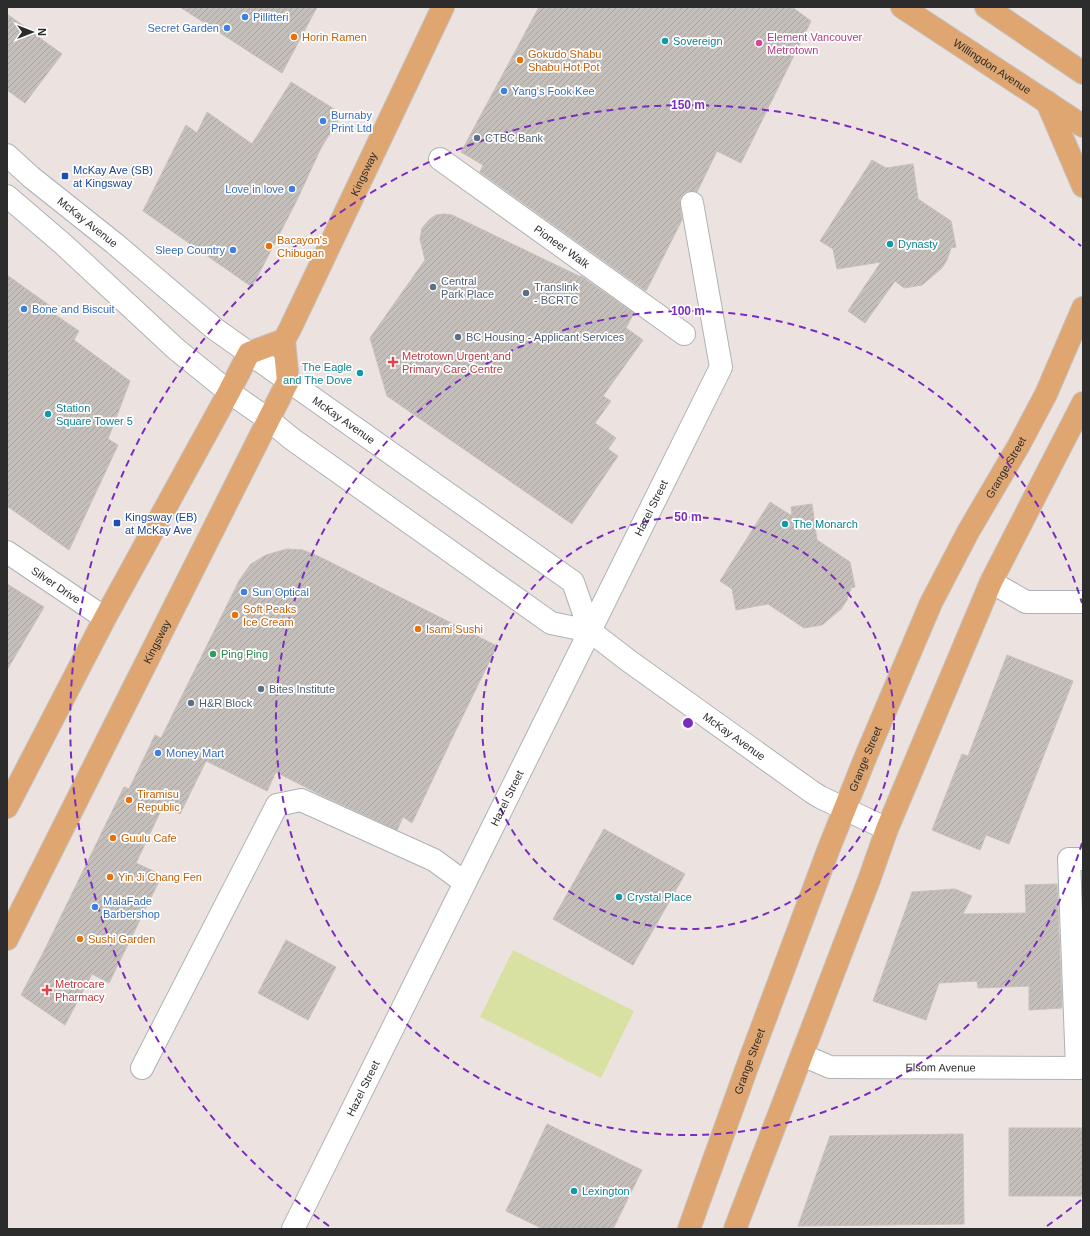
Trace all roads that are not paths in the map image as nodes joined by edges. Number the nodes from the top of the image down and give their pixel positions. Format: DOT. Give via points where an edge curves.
graph roads {
  1 [pos="443,7"];
  2 [pos="902,7"];
  3 [pos="986,7"];
  4 [pos="1083,73"];
  5 [pos="1047,102"];
  6 [pos="1083,126"];
  7 [pos="7,155"];
  8 [pos="440,159"];
  9 [pos="1083,186"];
  10 [pos="7,196"];
  11 [pos="692,203"];
  12 [pos="1083,308"];
  13 [pos="684,334"];
  14 [pos="284,340"];
  15 [pos="249,353"];
  16 [pos="288,381"];
  17 [pos="229,392"];
  18 [pos="1083,403"];
  19 [pos="269,420"];
  20 [pos="7,552"];
  21 [pos="991,582"];
  22 [pos="1083,602"];
  23 [pos="105,618"];
  24 [pos="590,631"];
  25 [pos="7,808"];
  26 [pos="844,809"];
  27 [pos="887,829"];
  28 [pos="1083,859"];
  29 [pos="464,882"];
  30 [pos="7,939"];
  31 [pos="802,1054"];
  32 [pos="142,1068"];
  33 [pos="1080,1068"];
  34 [pos="292,1229"];
  35 [pos="689,1229"];
  36 [pos="735,1229"];
  1 -- 14 [label="main road, Kingsway"];
  2 -- 5 [label="main road, Willingdon Avenue"];
  3 -- 4 [label="main road"];
  5 -- 6 [label="main road, Willingdon Avenue"];
  5 -- 9 [label="main road"];
  7 -- 15 [label="street, McKay Avenue" via="215,329"];
  8 -- 13 [label="street, Pioneer Walk"];
  10 -- 17 [label="street, McKay Avenue" via="63,244 176,349"];
  11 -- 24 [label="street, Hazel Street" via="720,367"];
  12 -- 26 [label="main road, Grange Street" via="1046,394 931,603"];
  14 -- 15 [label="main road"];
  14 -- 16 [label="main road"];
  15 -- 16 [label="street, McKay Avenue"];
  15 -- 17 [label="main road"];
  16 -- 19 [label="main road, Kingsway"];
  16 -- 24 [label="street, McKay Avenue" via="574,582"];
  17 -- 19 [label="street, McKay Avenue"];
  17 -- 23 [label="main road"];
  18 -- 21 [label="main road"];
  19 -- 24 [label="street, McKay Avenue" via="551,623"];
  19 -- 30 [label="main road, Kingsway"];
  20 -- 23 [label="street, Silver Drive"];
  21 -- 22 [label="street" via="1026,602"];
  21 -- 27 [label="main road"];
  23 -- 25 [label="main road"];
  24 -- 26 [label="street, McKay Avenue" via="812,792"];
  24 -- 29 [label="street, Hazel Street"];
  26 -- 27 [label="street, McKay Avenue"];
  26 -- 35 [label="main road, Grange Street"];
  27 -- 31 [label="main road"];
  28 -- 33 [label="street" via="1069,860"];
  29 -- 32 [label="street" via="434,860 301,800 278,805"];
  29 -- 34 [label="street, Hazel Street"];
  31 -- 33 [label="street, Elsom Avenue" via="830,1067"];
  31 -- 36 [label="main road"];
}
